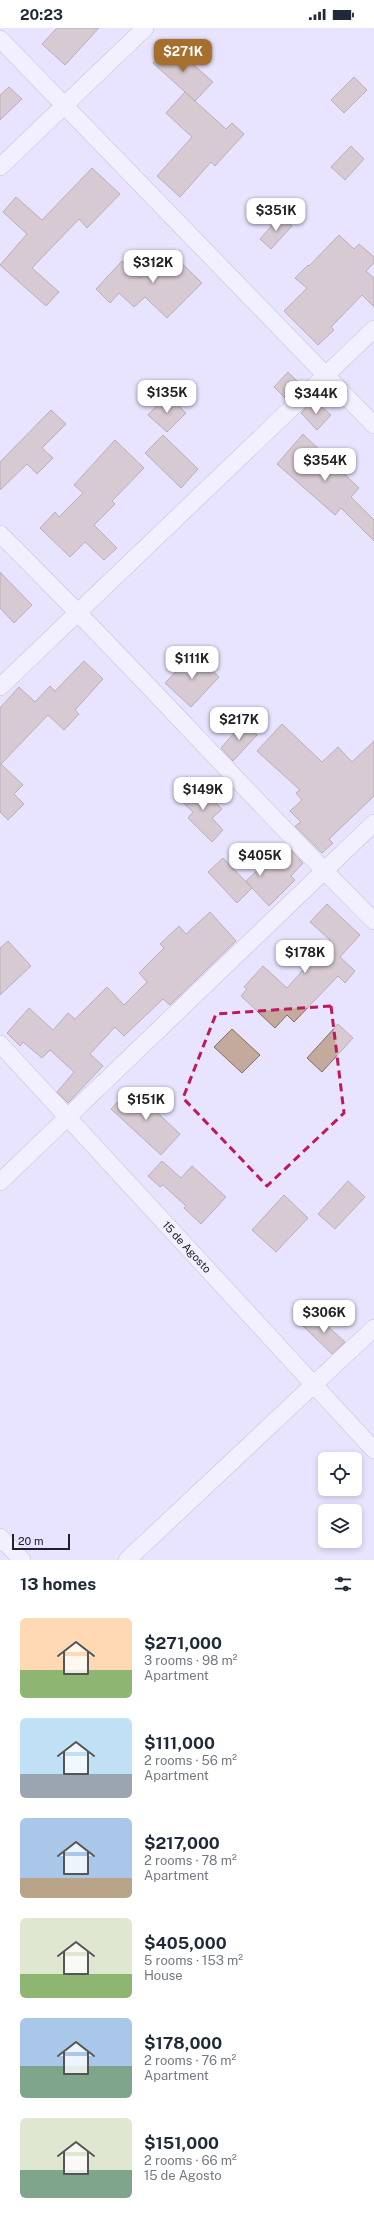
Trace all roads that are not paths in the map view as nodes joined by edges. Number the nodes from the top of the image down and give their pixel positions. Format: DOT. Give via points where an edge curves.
graph roads {
  1 [pos="145,28"];
  2 [pos="0,39"];
  3 [pos="63,106"];
  4 [pos="0,167"];
  5 [pos="374,329"];
  6 [pos="326,375"];
  7 [pos="374,425"];
  8 [pos="0,534"];
  9 [pos="79,612"];
  10 [pos="0,687"];
  11 [pos="374,823"];
  12 [pos="324,871"];
  13 [pos="374,921"];
  14 [pos="0,1044"];
  15 [pos="68,1116"];
  16 [pos="0,1182"];
  17 [pos="374,1328"];
  18 [pos="313,1383"];
  19 [pos="374,1450"];
  20 [pos="0,1537"];
  21 [pos="22,1560"];
  22 [pos="127,1560"];
  1 -- 3 [label="street"];
  2 -- 3 [label="street"];
  3 -- 4 [label="street"];
  3 -- 6 [label="street"];
  5 -- 6 [label="street"];
  6 -- 7 [label="street"];
  6 -- 9 [label="street"];
  8 -- 9 [label="street"];
  9 -- 10 [label="street"];
  9 -- 12 [label="street"];
  11 -- 12 [label="street"];
  12 -- 13 [label="street"];
  12 -- 15 [label="street"];
  14 -- 15 [label="street, 15 de Agosto"];
  15 -- 16 [label="street"];
  15 -- 18 [label="street, 15 de Agosto"];
  17 -- 18 [label="street"];
  18 -- 19 [label="street, 15 de Agosto"];
  18 -- 22 [label="street"];
  20 -- 21 [label="street"];
}
